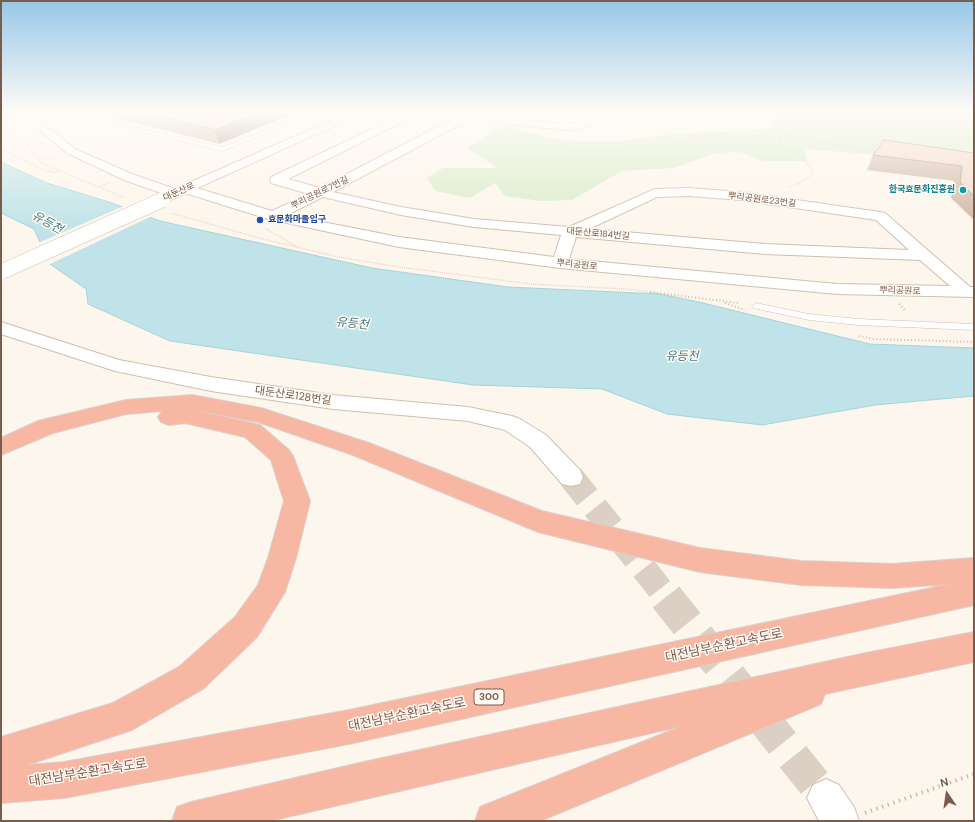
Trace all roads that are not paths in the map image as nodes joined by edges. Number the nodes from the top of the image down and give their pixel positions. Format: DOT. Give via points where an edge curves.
graph roads {
  1 [pos="72,151"];
  2 [pos="273,151"];
  3 [pos="335,151"];
  4 [pos="401,151"];
  5 [pos="182,192"];
  6 [pos="321,193"];
  7 [pos="273,216"];
  8 [pos="570,232"];
  9 [pos="924,255"];
  10 [pos="560,263"];
  11 [pos="1,272"];
  12 [pos="970,292"];
  13 [pos="753,309"];
  14 [pos="974,327"];
  15 [pos="1,328"];
  16 [pos="1,447"];
  17 [pos="1,461"];
  18 [pos="571,478"];
  19 [pos="974,570"];
  20 [pos="974,592"];
  21 [pos="974,647"];
  22 [pos="866,669"];
  23 [pos="1,755"];
  24 [pos="1,785"];
  25 [pos="191,821"];
  26 [pos="494,821"];
  1 -- 5 [label="street, 뿌리공원로" via="128,177"];
  2 -- 5 [label="street, 대둔산로"];
  3 -- 6 [label="street, 대둔산로184번길" via="276,180"];
  4 -- 6 [label="street, 뿌리공원로7번길"];
  5 -- 7 [label="street, 뿌리공원로"];
  5 -- 11 [label="street, 대둔산로, bridge"];
  6 -- 7 [label="street, 뿌리공원로7번길"];
  6 -- 8 [label="street, 대둔산로184번길" via="401,212 474,223"];
  7 -- 10 [label="street, 뿌리공원로" via="399,242"];
  8 -- 9 [label="street, 대둔산로184번길" via="765,249"];
  8 -- 9 [label="street, 뿌리공원로23번길" via="655,193 690,192 880,216"];
  8 -- 10 [label="street"];
  9 -- 12 [label="street, 뿌리공원로23번길"];
  10 -- 12 [label="street, 뿌리공원로" via="837,289"];
  13 -- 14 [label="lane" via="858,322"];
  15 -- 18 [label="street, 대둔산로128번길" via="115,365 203,383 333,402 468,414 512,424 538,441"];
  16 -- 19 [label="highway" via="46,427 126,408 192,402 268,417 361,449 538,520 700,560 801,573 892,576"];
  17 -- 23 [label="highway" via="52,438 124,420 185,416 252,431 282,456 297,501 270,592 246,627 192,678 120,718"];
  20 -- 24 [label="highway, 대전남부순환고속도로 / 300" via="349,727 64,780"];
  21 -- 22 [label="highway"];
  22 -- 25 [label="highway"];
  22 -- 26 [label="highway"];
}
